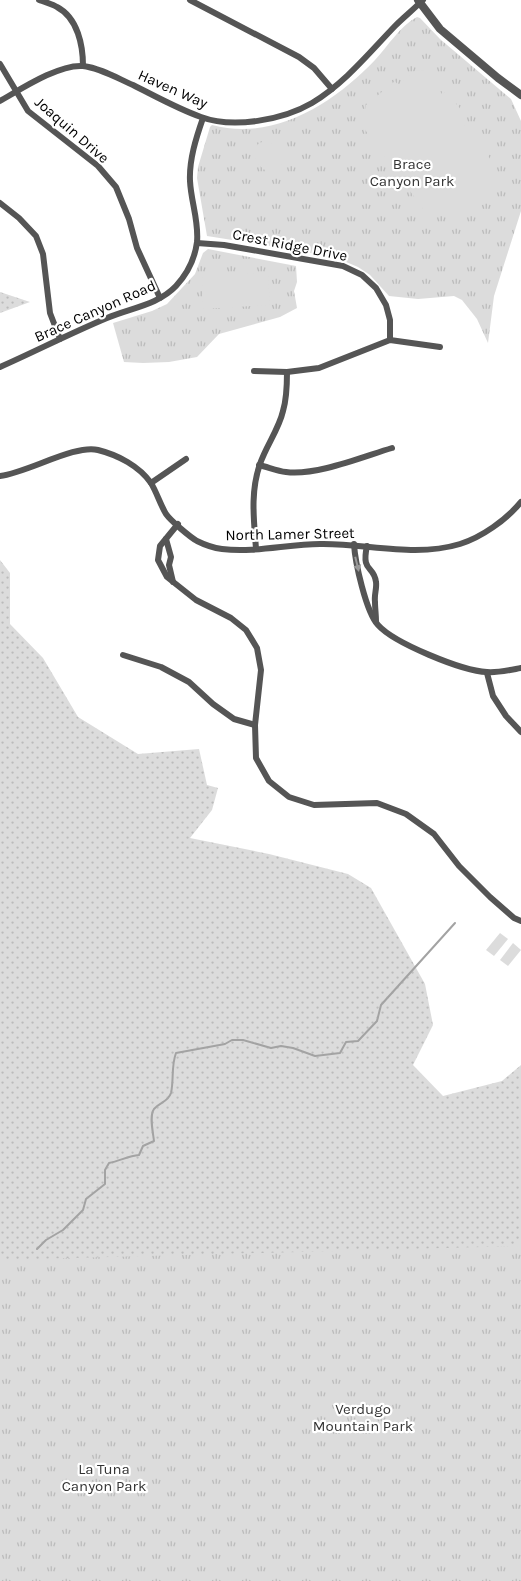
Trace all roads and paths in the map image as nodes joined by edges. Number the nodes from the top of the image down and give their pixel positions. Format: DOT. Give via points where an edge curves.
graph roads {
  1 [pos="39,0"];
  2 [pos="190,0"];
  3 [pos="420,1"];
  4 [pos="0,64"];
  5 [pos="83,66"];
  6 [pos="332,89"];
  7 [pos="16,92"];
  8 [pos="521,95"];
  9 [pos="0,101"];
  10 [pos="203,118"];
  11 [pos="0,203"];
  12 [pos="197,243"];
  13 [pos="160,298"];
  14 [pos="60,339"];
  15 [pos="390,340"];
  16 [pos="440,347"];
  17 [pos="0,367"];
  18 [pos="254,371"];
  19 [pos="287,372"];
  20 [pos="392,448"];
  21 [pos="186,459"];
  22 [pos="259,465"];
  23 [pos="0,476"];
  24 [pos="151,483"];
  25 [pos="521,502"];
  26 [pos="178,524"];
  27 [pos="166,539"];
  28 [pos="354,544"];
  29 [pos="367,546"];
  30 [pos="256,549"];
  31 [pos="173,582"];
  32 [pos="377,624"];
  33 [pos="123,655"];
  34 [pos="521,668"];
  35 [pos="487,672"];
  36 [pos="255,725"];
  37 [pos="521,732"];
  38 [pos="521,921"];
  1 -- 5 [label="street" via="58,7 69,18 83,47"];
  2 -- 6 [label="street" via="299,58 314,68"];
  3 -- 6 [label="street, Haven Way"];
  3 -- 8 [label="street" via="440,29"];
  4 -- 7 [label="street, Joaquin Drive"];
  5 -- 7 [label="street, Haven Way" via="69,67 38,79"];
  5 -- 10 [label="street, Haven Way" via="105,72"];
  6 -- 10 [label="street, Haven Way" via="291,113 272,118 251,122"];
  7 -- 9 [label="street, Haven Way"];
  7 -- 13 [label="street, Joaquin Drive" via="28,110 98,166 116,187 136,248"];
  10 -- 12 [label="street, Brace Canyon Road" via="194,146 190,180"];
  11 -- 14 [label="street" via="36,236 43,254 50,313"];
  12 -- 13 [label="street, Brace Canyon Road" via="188,270 176,286"];
  12 -- 15 [label="street, Crest Ridge Drive" via="343,266 362,275 376,288 386,305"];
  13 -- 14 [label="street, Brace Canyon Road"];
  14 -- 17 [label="street, Brace Canyon Road"];
  15 -- 16 [label="street"];
  15 -- 19 [label="street" via="318,368"];
  18 -- 19 [label="street"];
  19 -- 22 [label="street" via="283,412"];
  20 -- 22 [label="street" via="302,473"];
  21 -- 24 [label="street"];
  22 -- 30 [label="street" via="253,508"];
  23 -- 24 [label="street, North Lamer Street" via="76,451 95,449 118,456"];
  24 -- 26 [label="street, North Lamer Street" via="167,515"];
  25 -- 29 [label="street, North Lamer Street" via="485,532 458,544 421,550"];
  26 -- 27 [label="street"];
  26 -- 30 [label="street, North Lamer Street" via="205,545 222,549"];
  27 -- 31 [label="street"];
  27 -- 31 [label="street" via="160,546 158,560"];
  28 -- 29 [label="street, North Lamer Street"];
  28 -- 30 [label="street, North Lamer Street"];
  28 -- 32 [label="street, one-way" via="367,605"];
  29 -- 32 [label="street" via="366,565 376,582"];
  31 -- 36 [label="street" via="196,600 231,618 246,630 257,648 261,670"];
  32 -- 35 [label="street" via="388,634 429,654"];
  33 -- 36 [label="street" via="161,667 189,682 234,719"];
  34 -- 35 [label="street"];
  35 -- 37 [label="street" via="493,696"];
  36 -- 38 [label="street" via="256,758 269,781 289,797 314,805 376,803 406,814 434,834 459,866"];
}
